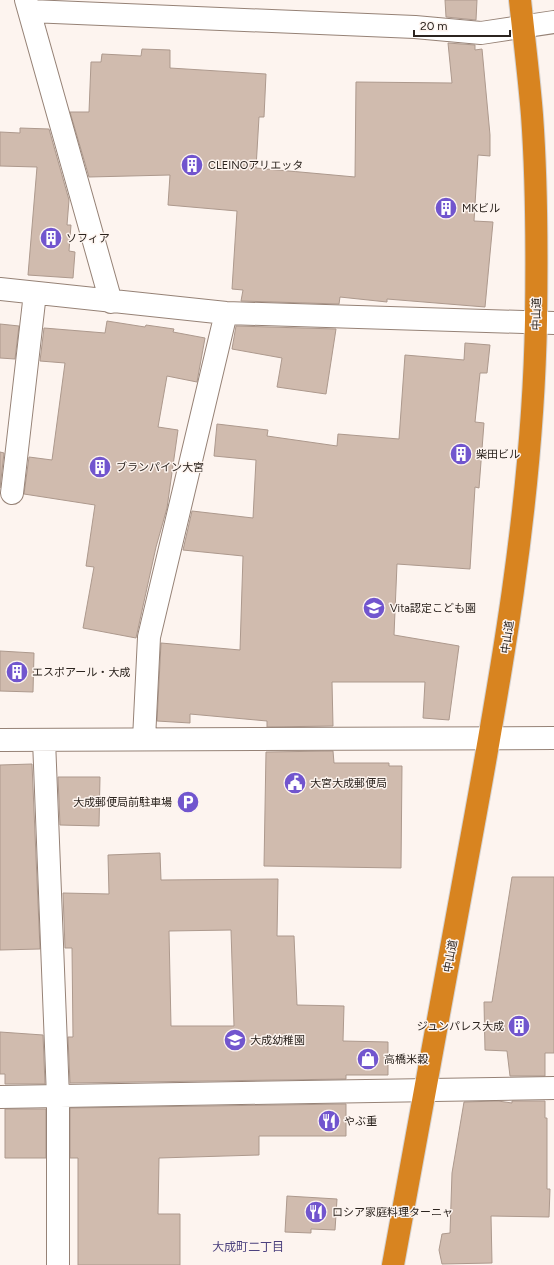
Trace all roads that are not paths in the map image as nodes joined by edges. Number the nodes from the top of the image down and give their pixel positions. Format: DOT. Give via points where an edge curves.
graph roads {
  1 [pos="520,0"];
  2 [pos="28,5"];
  3 [pos="554,22"];
  4 [pos="523,27"];
  5 [pos="0,289"];
  6 [pos="34,293"];
  7 [pos="111,302"];
  8 [pos="226,313"];
  9 [pos="545,323"];
  10 [pos="12,492"];
  11 [pos="490,738"];
  12 [pos="554,738"];
  13 [pos="144,739"];
  14 [pos="0,740"];
  15 [pos="44,740"];
  16 [pos="554,1088"];
  17 [pos="426,1090"];
  18 [pos="58,1097"];
  19 [pos="0,1098"];
  20 [pos="58,1265"];
  21 [pos="393,1265"];
  1 -- 4 [label="highway, 中山道"];
  2 -- 4 [label="street" via="481,33"];
  2 -- 7 [label="street"];
  3 -- 4 [label="street"];
  4 -- 9 [label="highway, 中山道" via="532,116 536,220"];
  5 -- 6 [label="street"];
  6 -- 7 [label="street"];
  6 -- 10 [label="street"];
  7 -- 8 [label="street"];
  8 -- 9 [label="street"];
  8 -- 13 [label="street" via="149,637"];
  9 -- 11 [label="highway, 中山道" via="508,632"];
  11 -- 12 [label="street"];
  11 -- 13 [label="street"];
  11 -- 17 [label="highway, 中山道"];
  13 -- 15 [label="street"];
  14 -- 15 [label="street"];
  15 -- 18 [label="street"];
  16 -- 17 [label="street"];
  17 -- 18 [label="street"];
  17 -- 21 [label="highway, 中山道"];
  18 -- 19 [label="street"];
  18 -- 20 [label="street"];
}
